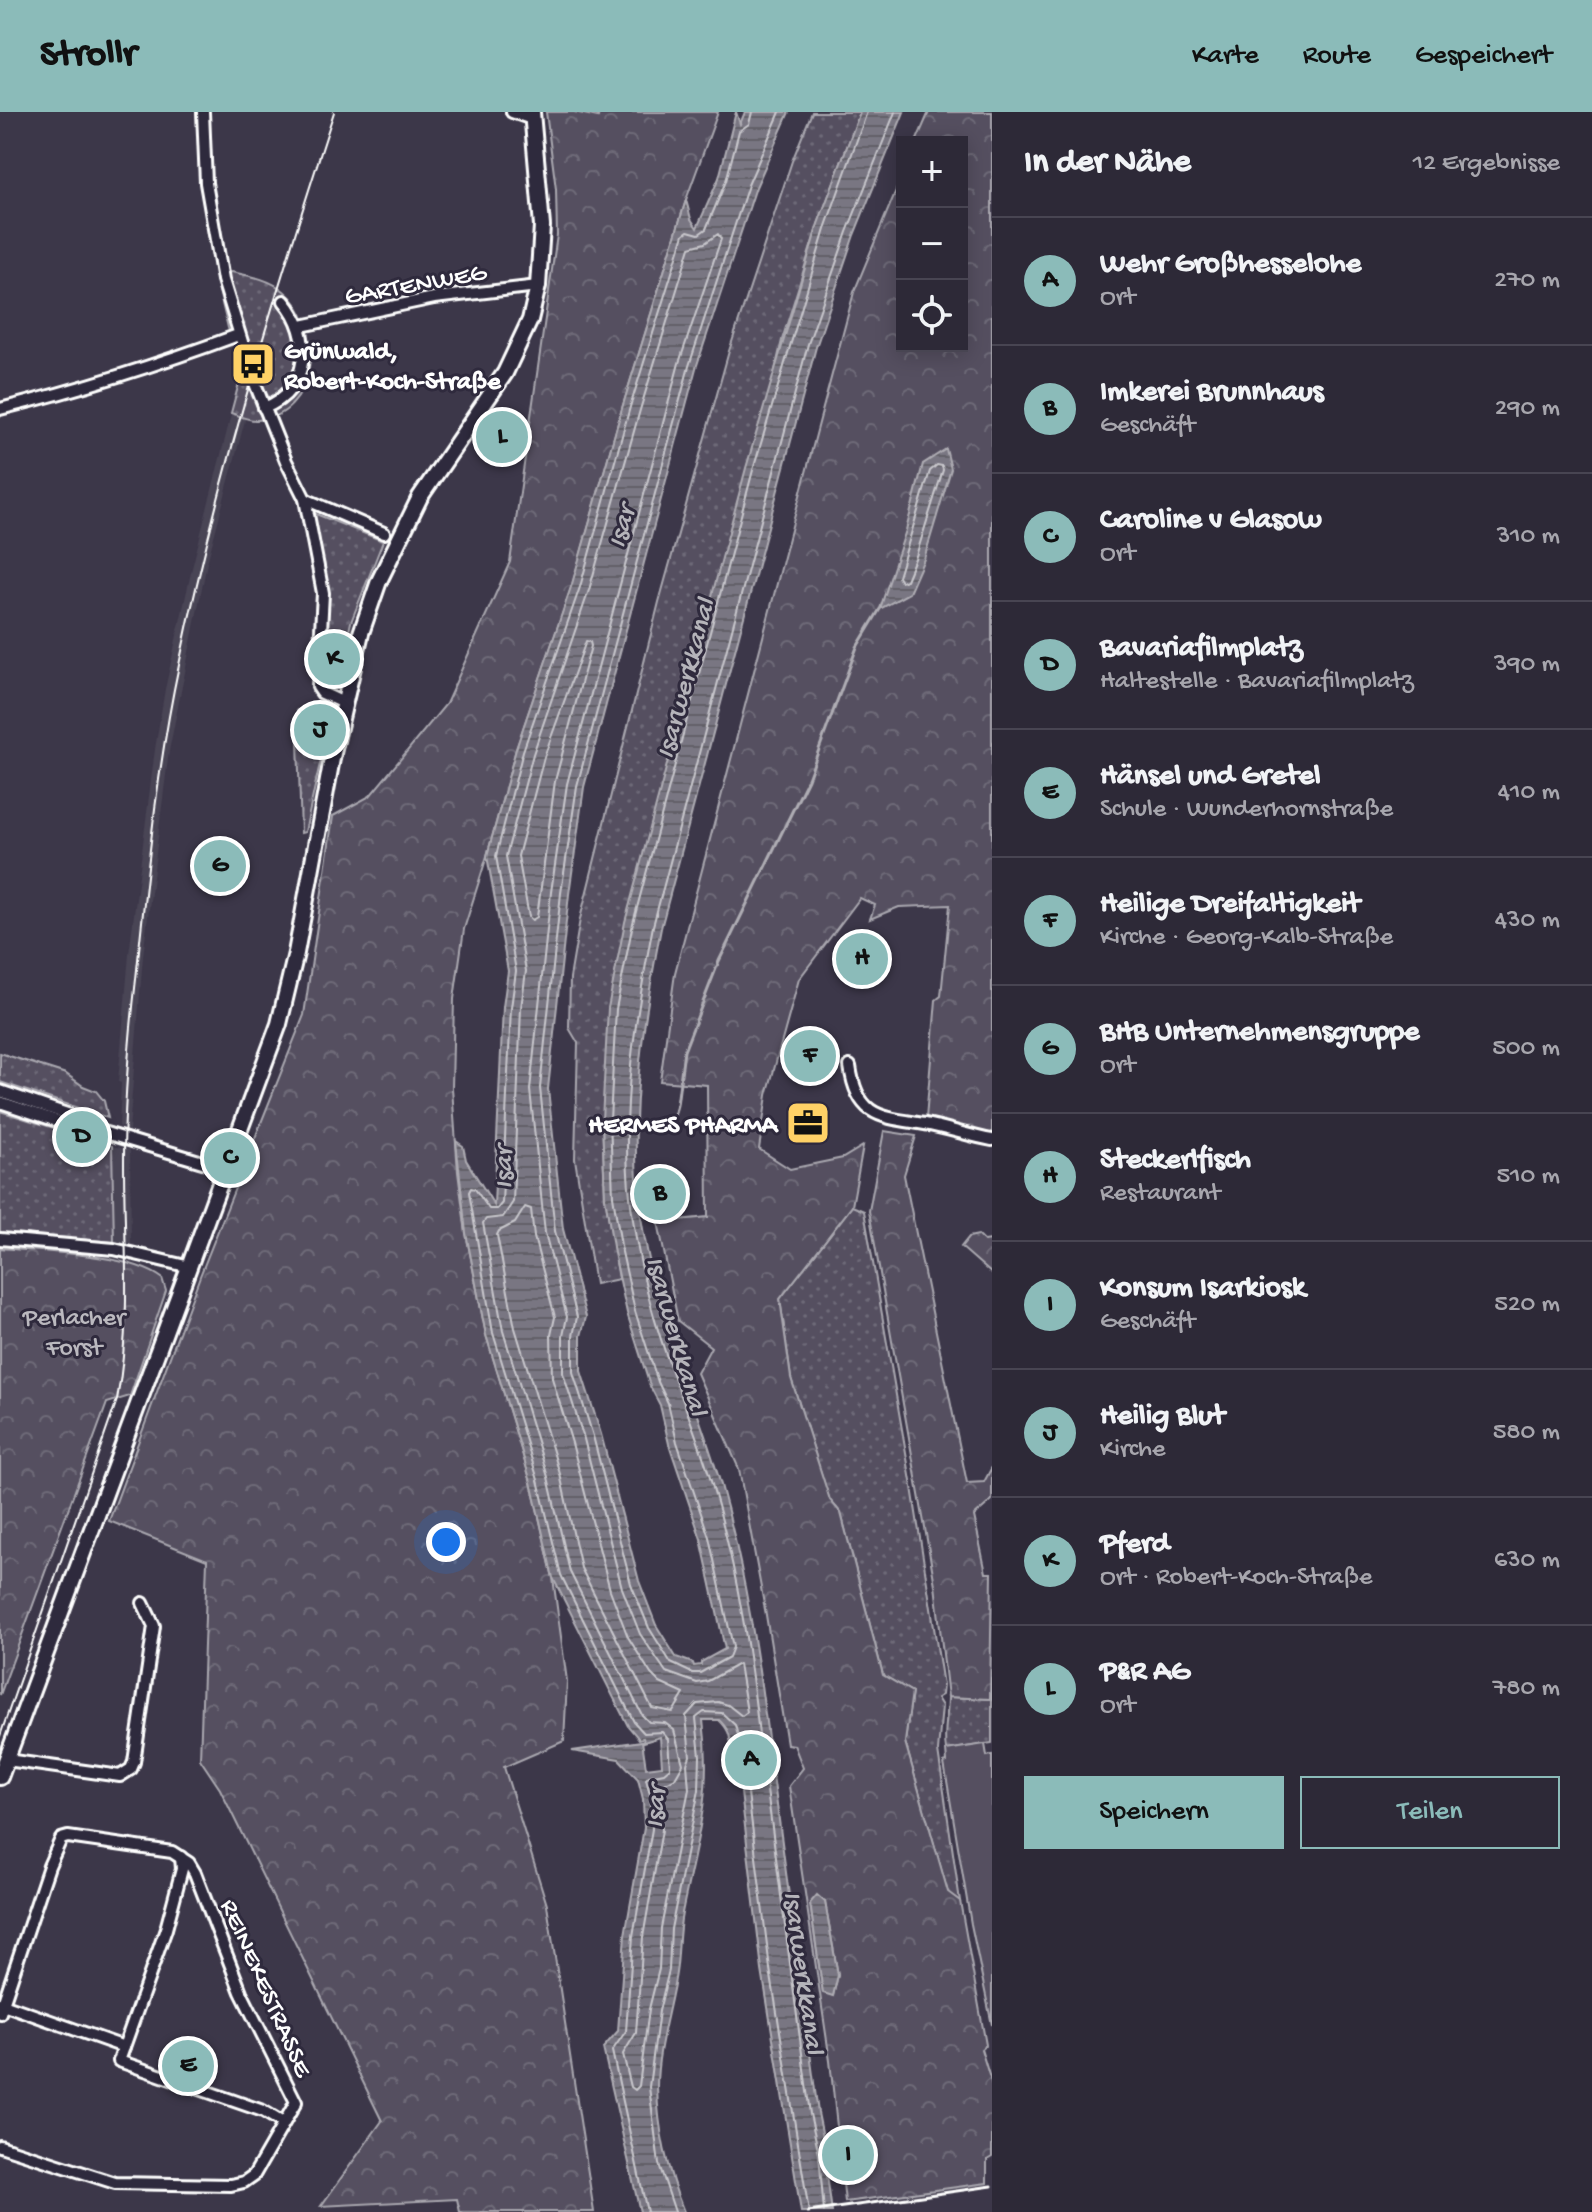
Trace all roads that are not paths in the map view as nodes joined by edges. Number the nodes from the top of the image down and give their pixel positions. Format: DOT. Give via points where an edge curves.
graph roads {
  1 [pos="203,112"];
  2 [pos="512,112"];
  3 [pos="532,115"];
  4 [pos="538,286"];
  5 [pos="284,301"];
  6 [pos="301,326"];
  7 [pos="238,335"];
  8 [pos="264,408"];
  9 [pos="0,409"];
  10 [pos="305,499"];
  11 [pos="384,533"];
  12 [pos="344,703"];
  13 [pos="850,1066"];
  14 [pos="0,1091"];
  15 [pos="0,1102"];
  16 [pos="79,1125"];
  17 [pos="992,1140"];
  18 [pos="228,1163"];
  19 [pos="0,1239"];
  20 [pos="190,1267"];
  21 [pos="143,1603"];
  22 [pos="7,1760"];
  23 [pos="0,1777"];
  24 [pos="181,1857"];
  25 [pos="1,2007"];
  26 [pos="124,2047"];
  27 [pos="283,2123"];
  28 [pos="0,2146"];
  1 -- 7 [label="street" via="213,233"];
  2 -- 3 [label="street"];
  3 -- 4 [label="main road" via="542,208"];
  4 -- 6 [label="street, GARTENWEG" via="421,300"];
  4 -- 12 [label="main road" via="525,334 505,373 420,497 398,539 361,633"];
  5 -- 6 [label="street"];
  6 -- 8 [label="street" via="302,368 290,389"];
  7 -- 8 [label="street"];
  7 -- 9 [label="street" via="75,391"];
  8 -- 10 [label="street"];
  10 -- 11 [label="street"];
  10 -- 12 [label="street" via="323,593 318,687"];
  12 -- 18 [label="main road" via="282,1013"];
  13 -- 17 [label="street" via="858,1098 878,1116"];
  14 -- 16 [label="street" via="70,1115"];
  15 -- 16 [label="street"];
  16 -- 18 [label="street"];
  18 -- 20 [label="main road"];
  19 -- 20 [label="street" via="114,1249"];
  20 -- 22 [label="main road"];
  21 -- 22 [label="street" via="154,1626 131,1769 120,1776"];
  22 -- 23 [label="main road"];
  24 -- 25 [label="street" via="61,1839"];
  24 -- 26 [label="street" via="166,1929"];
  24 -- 27 [label="street, REINEKESTRASSE" via="195,1873 241,1992 296,2102"];
  25 -- 26 [label="street"];
  26 -- 27 [label="street" via="119,2061 263,2111"];
  27 -- 28 [label="street, REINEKESTRASSE" via="254,2175 231,2185 115,2183"];
}
